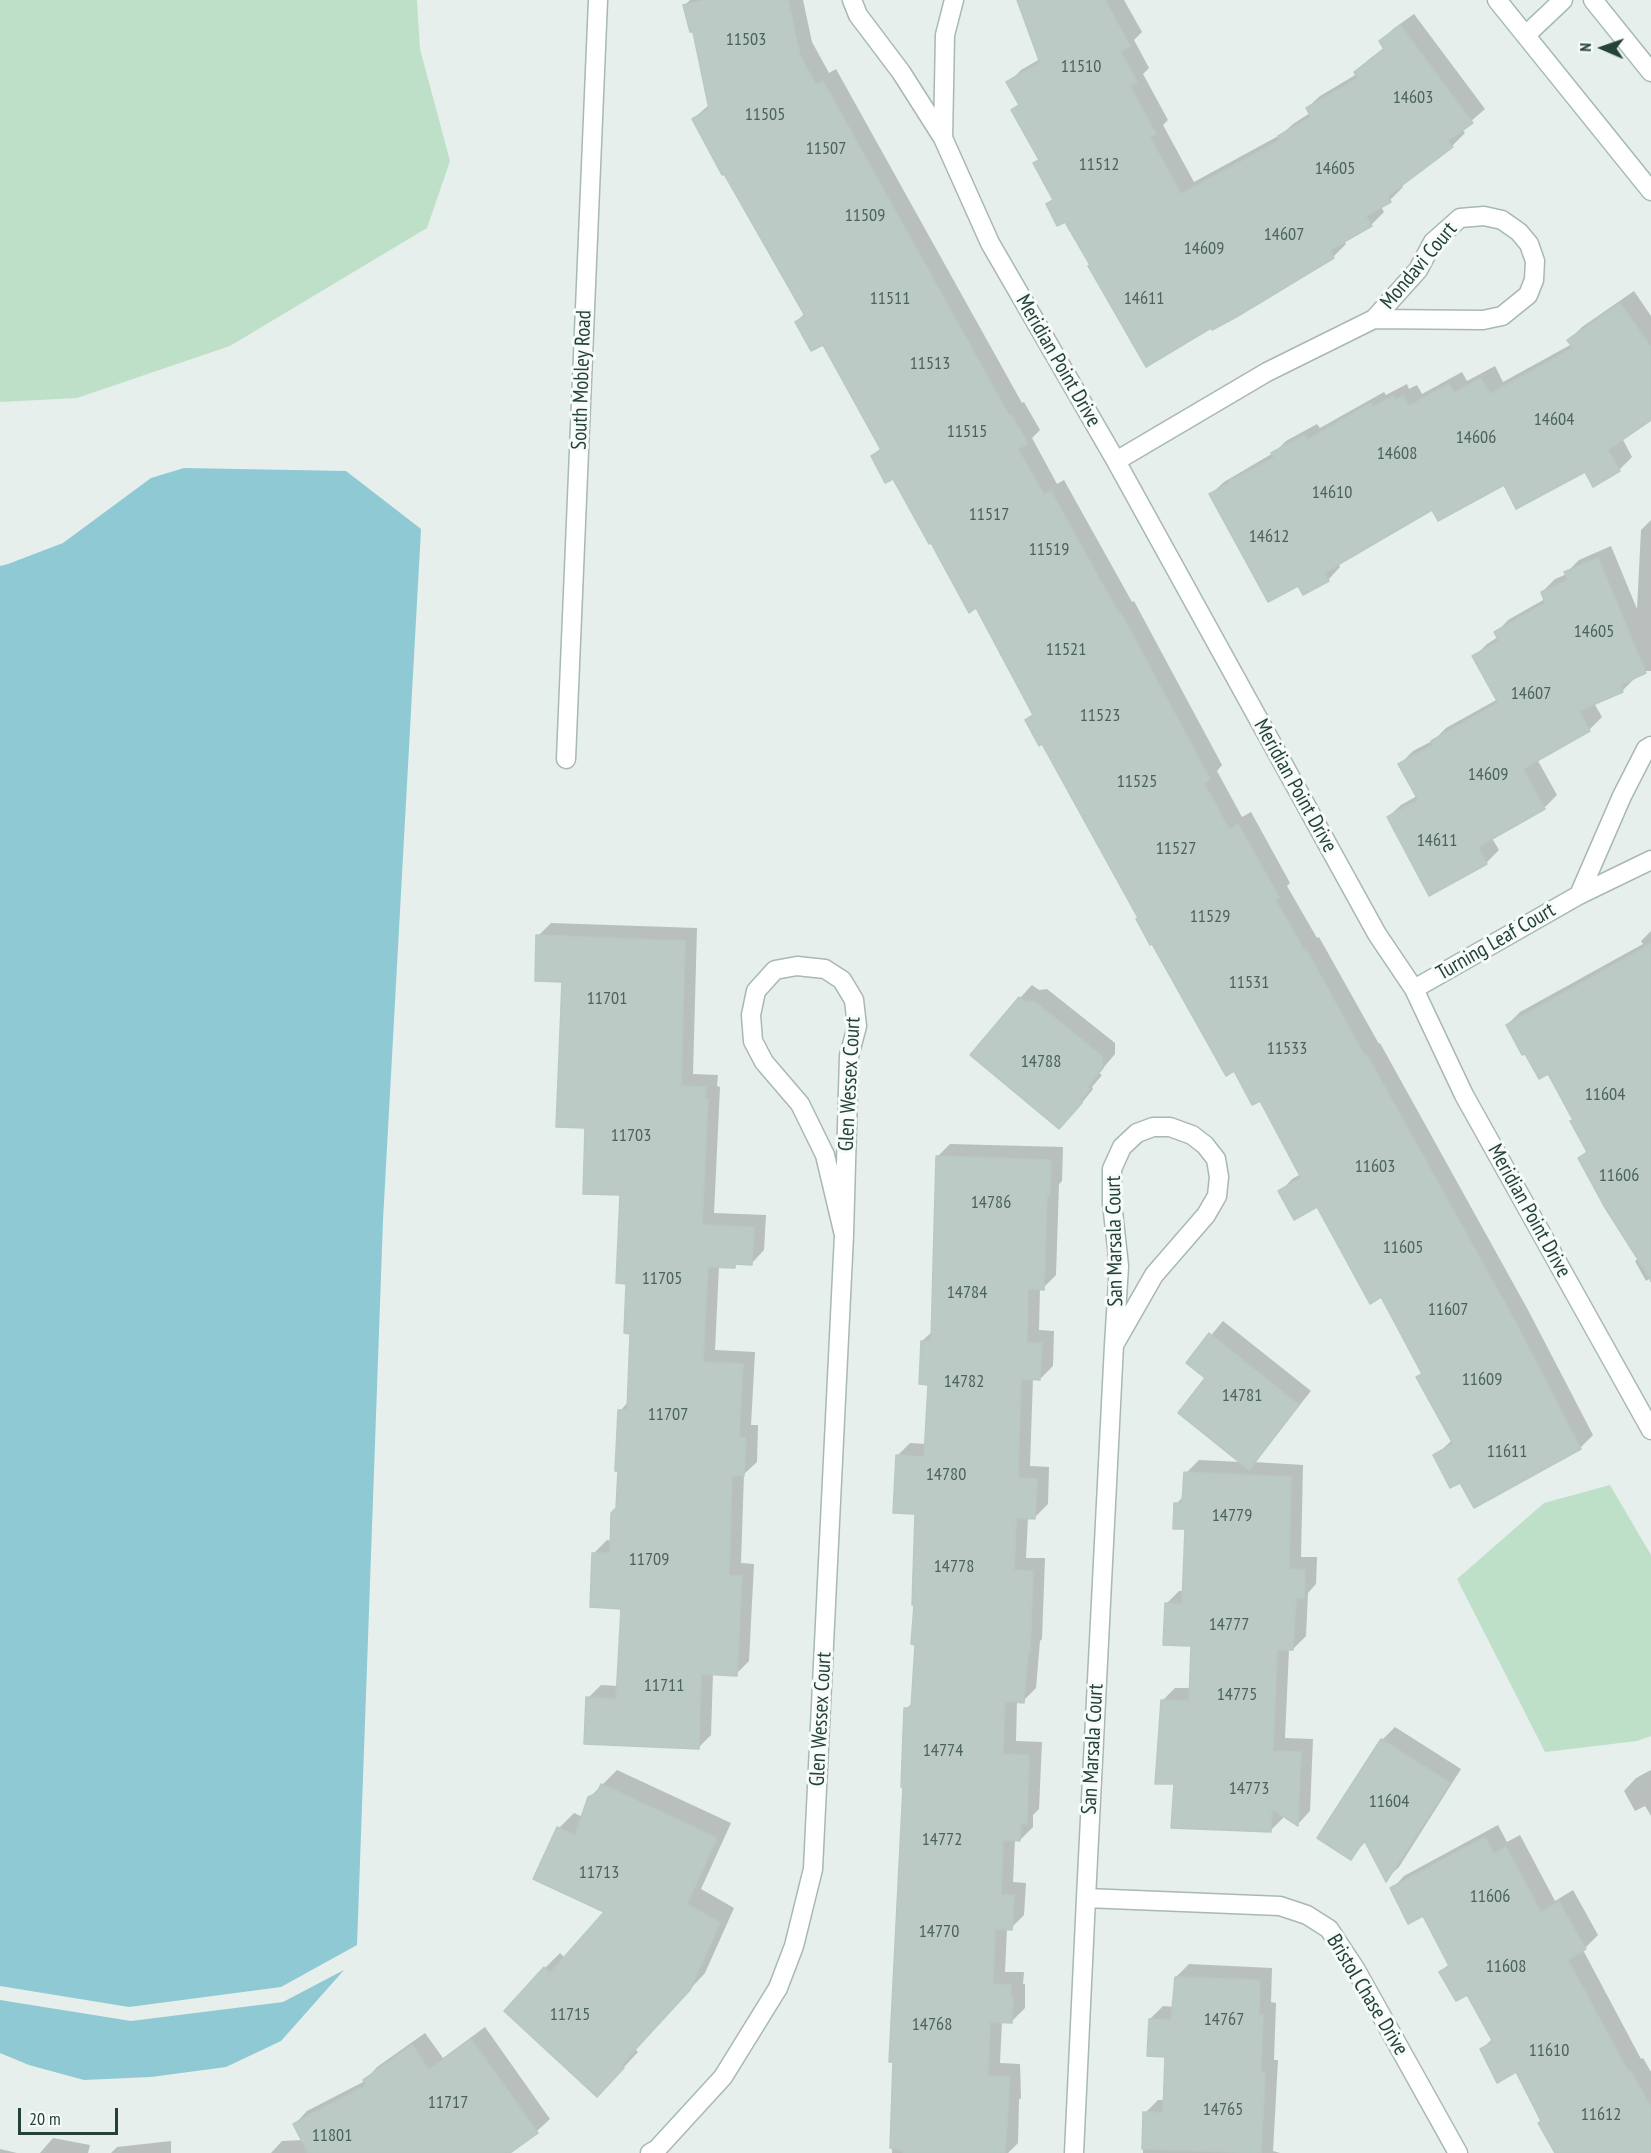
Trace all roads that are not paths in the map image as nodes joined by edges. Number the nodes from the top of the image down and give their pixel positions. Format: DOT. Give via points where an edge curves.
graph roads {
  1 [pos="598,0"];
  2 [pos="852,0"];
  3 [pos="954,0"];
  4 [pos="1497,0"];
  5 [pos="1563,0"];
  6 [pos="1593,0"];
  7 [pos="1526,35"];
  8 [pos="1651,72"];
  9 [pos="943,138"];
  10 [pos="1651,191"];
  11 [pos="1374,319"];
  12 [pos="1116,461"];
  13 [pos="1651,746"];
  14 [pos="566,759"];
  15 [pos="1651,860"];
  16 [pos="1578,895"];
  17 [pos="1414,989"];
  18 [pos="844,1235"];
  19 [pos="1114,1345"];
  20 [pos="1651,1430"];
  21 [pos="1086,1898"];
  22 [pos="650,2153"];
  23 [pos="1074,2153"];
  24 [pos="1458,2153"];
  1 -- 14 [label="street, South Mobley Road"];
  2 -- 9 [label="street, Meridian Point Drive" via="858,15"];
  3 -- 9 [label="street, Meridian Point Drive" via="945,35"];
  4 -- 7 [label="street"];
  5 -- 7 [label="street"];
  6 -- 8 [label="street"];
  7 -- 10 [label="street"];
  9 -- 12 [label="street, Meridian Point Drive" via="990,243"];
  11 -- 11 [label="street, Mondavi Court" via="1418,270 1433,242 1460,218 1484,216 1503,220 1529,244 1535,261 1534,280 1528,295 1502,316 1483,320"];
  11 -- 12 [label="street, Mondavi Court" via="1267,372"];
  12 -- 17 [label="street, Meridian Point Drive" via="1377,934"];
  13 -- 16 [label="street, Turning Leaf Court" via="1622,796"];
  15 -- 16 [label="street, Turning Leaf Court"];
  16 -- 17 [label="street, Turning Leaf Court"];
  17 -- 20 [label="street, Meridian Point Drive" via="1464,1095"];
  18 -- 18 [label="street, Glen Wessex Court" via="849,1056 857,1026 854,1000 842,980 825,969 796,966 775,970 756,991 753,1041 764,1062 800,1104 825,1155"];
  18 -- 22 [label="street, Glen Wessex Court" via="813,1869 794,1946 778,1988 723,2077"];
  19 -- 19 [label="street, San Marsala Court" via="1154,1275 1206,1215 1217,1196 1216,1159 1192,1135 1170,1127 1153,1127 1137,1133 1122,1147 1112,1169 1119,1266"];
  19 -- 21 [label="street, San Marsala Court"];
  21 -- 23 [label="street, San Marsala Court"];
  21 -- 24 [label="street, Bristol Chase Drive" via="1280,1906 1307,1915 1329,1929"];
}
